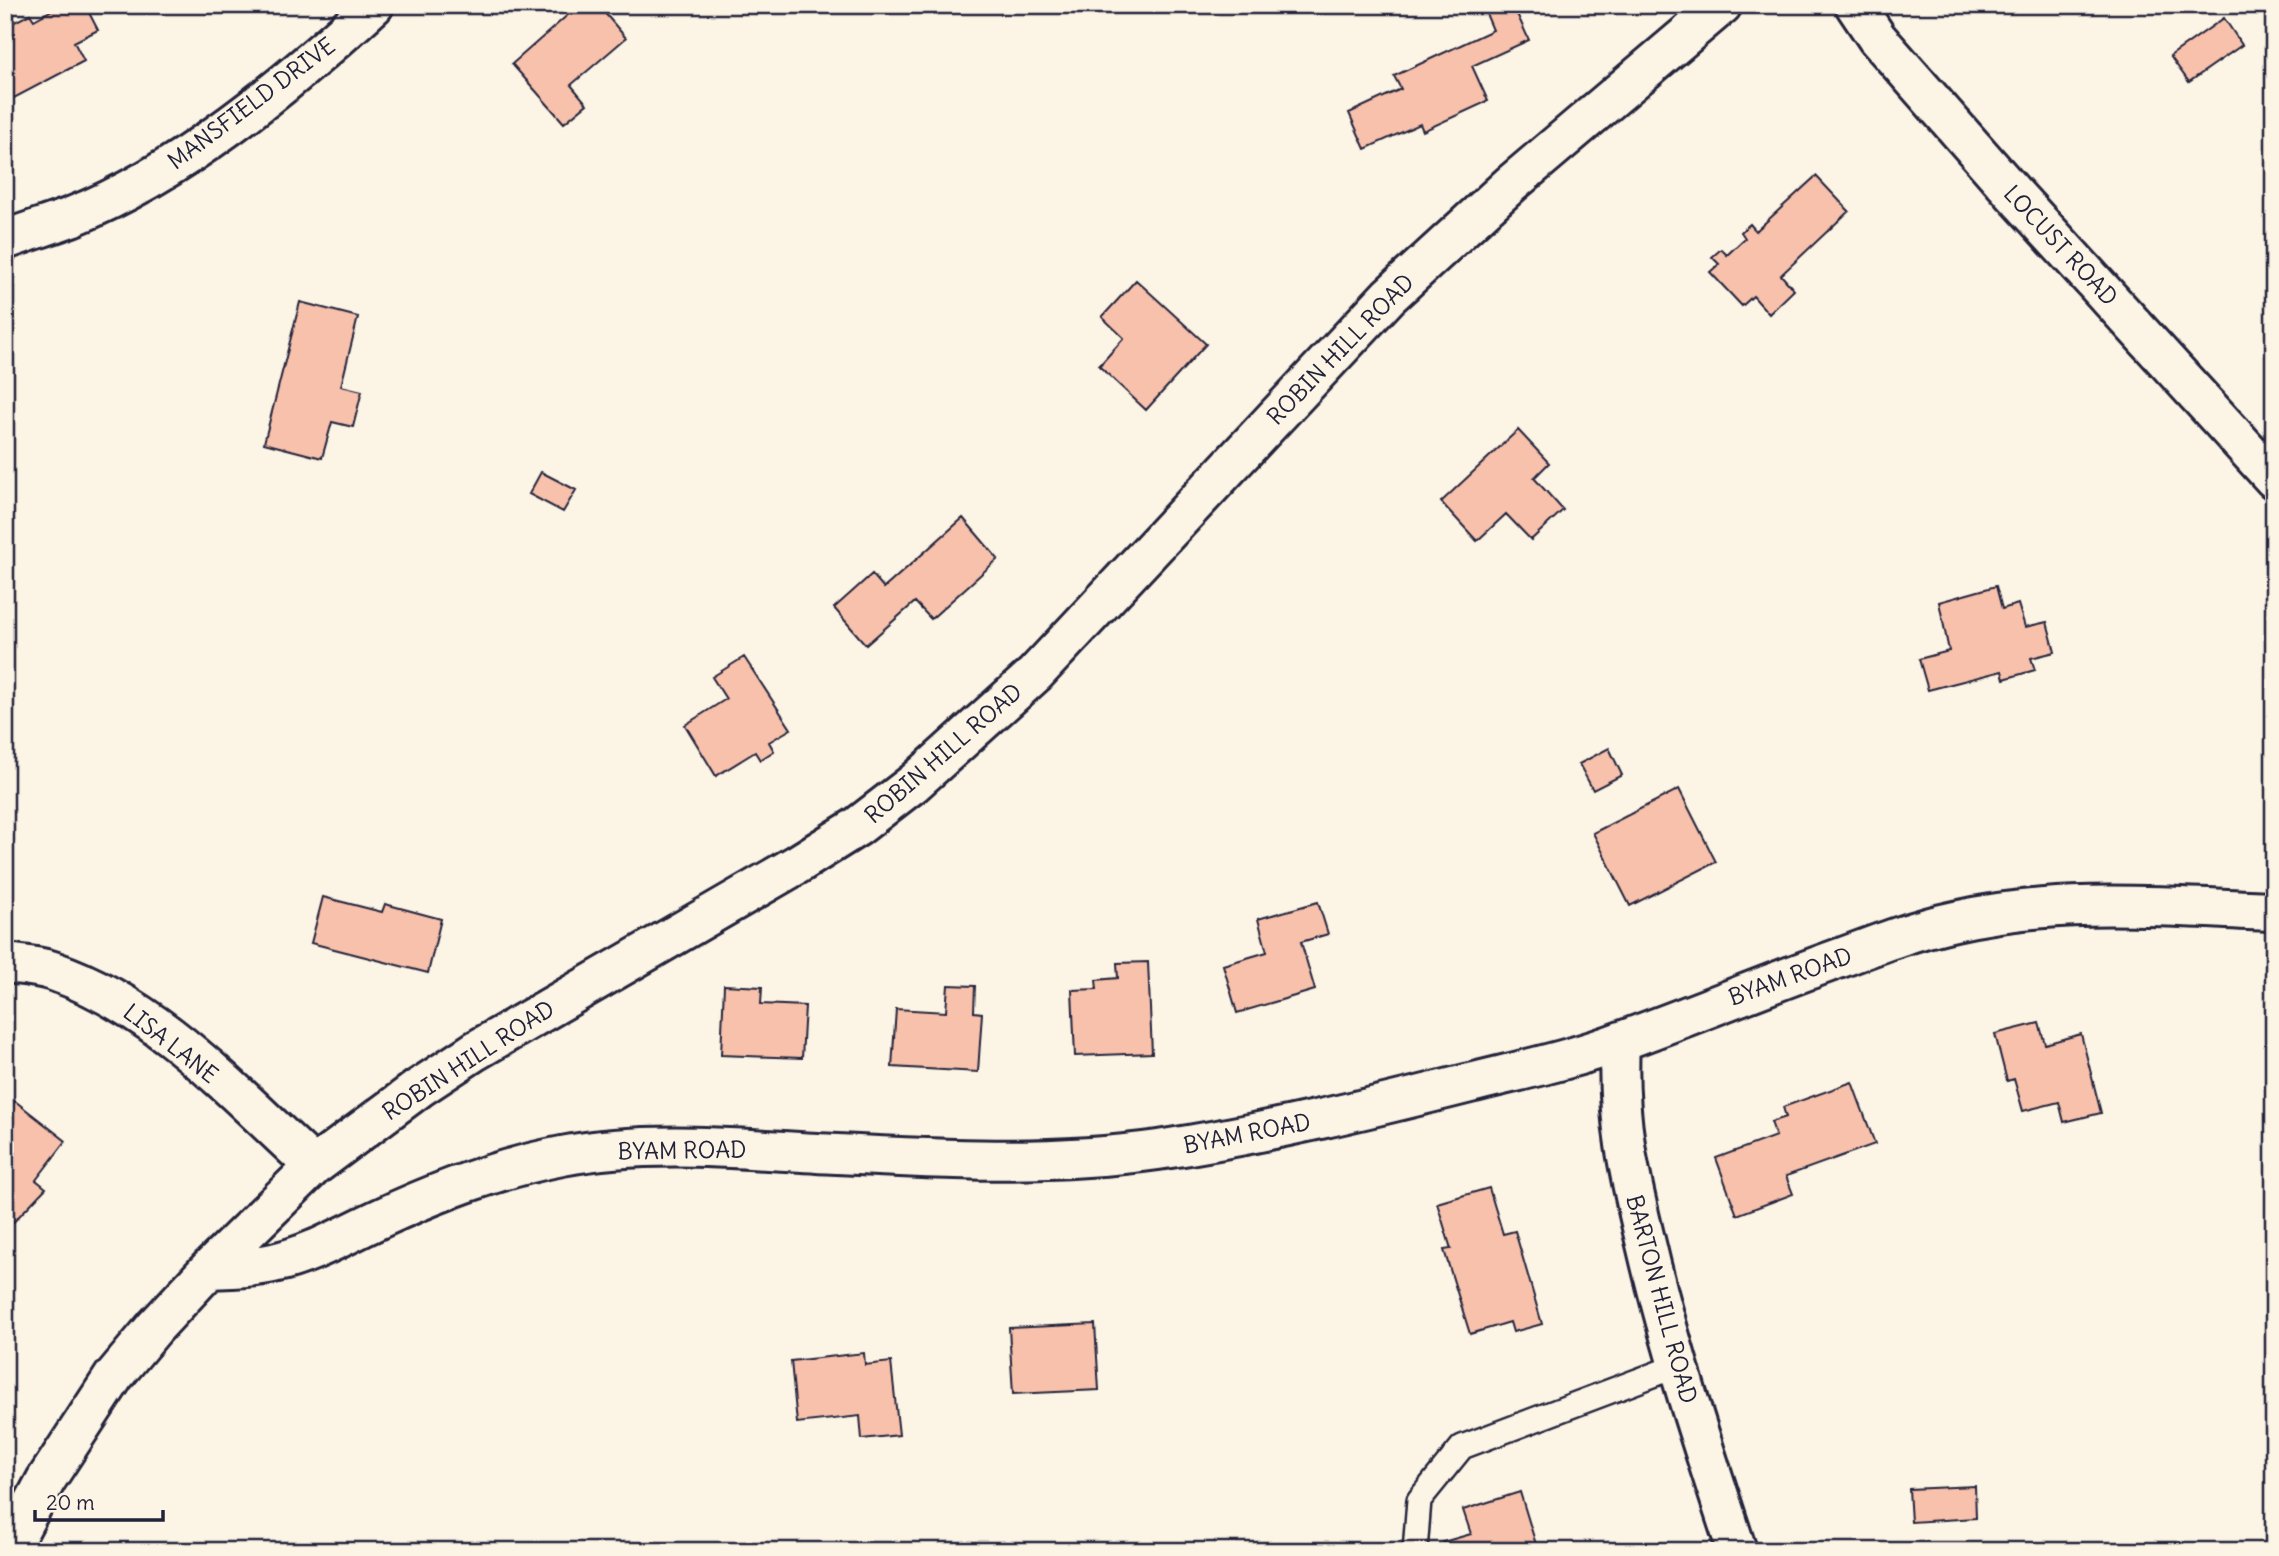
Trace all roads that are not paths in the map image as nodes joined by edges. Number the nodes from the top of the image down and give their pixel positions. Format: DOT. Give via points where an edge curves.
graph roads {
  1 [pos="374,5"];
  2 [pos="1722,5"];
  3 [pos="1855,5"];
  4 [pos="5,240"];
  5 [pos="2274,479"];
  6 [pos="2274,911"];
  7 [pos="5,963"];
  8 [pos="1620,1042"];
  9 [pos="314,1166"];
  10 [pos="209,1269"];
  11 [pos="1677,1366"];
  12 [pos="8,1551"];
  13 [pos="1415,1551"];
  14 [pos="1737,1551"];
  1 -- 4 [label="street, MANSFIELD DRIVE" via="299,72 187,155 72,216"];
  2 -- 9 [label="street, ROBIN HILL ROAD" via="1511,184 1389,296 1035,674 914,783 798,864 475,1051"];
  3 -- 5 [label="street, LOCUST ROAD" via="1877,38 2014,194"];
  6 -- 8 [label="street, BYAM ROAD" via="2062,906 1955,921 1797,973"];
  7 -- 9 [label="street, LISA LANE" via="51,970 142,1016 183,1046"];
  8 -- 10 [label="street, BYAM ROAD" via="1326,1117 1094,1158 963,1161 688,1148 568,1155 505,1168 272,1264"];
  8 -- 11 [label="street, BARTON HILL ROAD" via="1619,1095 1628,1170"];
  9 -- 10 [label="street, ROBIN HILL ROAD"];
  10 -- 12 [label="street, ROBIN HILL ROAD" via="114,1377 46,1480"];
  11 -- 13 [label="lane" via="1462,1447 1419,1500"];
  11 -- 14 [label="street, BARTON HILL ROAD"];
}
